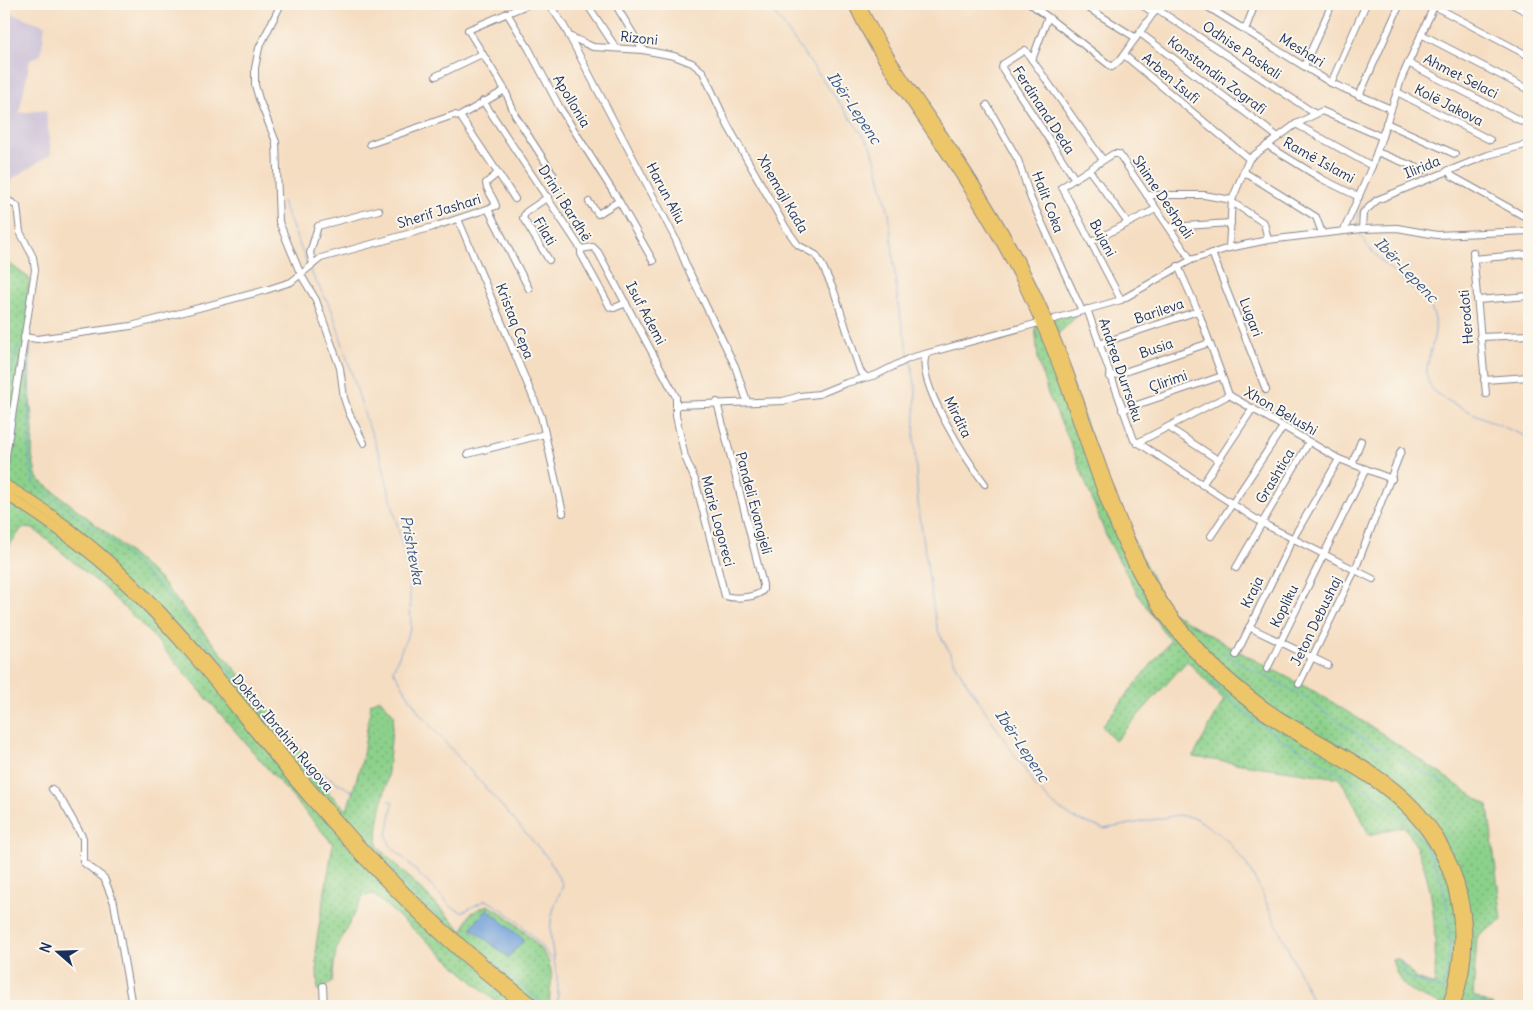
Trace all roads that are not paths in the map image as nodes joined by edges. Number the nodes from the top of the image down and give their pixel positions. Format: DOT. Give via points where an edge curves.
graph roads {
  1 [pos="280,4"];
  2 [pos="529,4"];
  3 [pos="549,4"];
  4 [pos="587,4"];
  5 [pos="615,4"];
  6 [pos="853,4"];
  7 [pos="860,4"];
  8 [pos="1032,4"];
  9 [pos="1082,4"];
  10 [pos="1140,4"];
  11 [pos="1203,4"];
  12 [pos="1255,4"];
  13 [pos="1332,4"];
  14 [pos="1366,4"];
  15 [pos="1400,4"];
  16 [pos="1512,4"];
  17 [pos="1434,5"];
  18 [pos="1157,8"];
  19 [pos="507,13"];
  20 [pos="1529,13"];
  21 [pos="1048,17"];
  22 [pos="1245,30"];
  23 [pos="1421,34"];
  24 [pos="1138,35"];
  25 [pos="569,36"];
  26 [pos="616,48"];
  27 [pos="643,50"];
  28 [pos="482,54"];
  29 [pos="1124,55"];
  30 [pos="1529,56"];
  31 [pos="1032,60"];
  32 [pos="1408,63"];
  33 [pos="1304,66"];
  34 [pos="704,72"];
  35 [pos="436,76"];
  36 [pos="1331,83"];
  37 [pos="505,90"];
  38 [pos="1529,90"];
  39 [pos="1397,92"];
  40 [pos="1359,96"];
  41 [pos="483,101"];
  42 [pos="987,105"];
  43 [pos="1391,110"];
  44 [pos="1314,113"];
  45 [pos="460,116"];
  46 [pos="1386,123"];
  47 [pos="1296,124"];
  48 [pos="1529,125"];
  49 [pos="1278,137"];
  50 [pos="1382,137"];
  51 [pos="1490,140"];
  52 [pos="370,144"];
  53 [pos="1529,144"];
  54 [pos="1267,145"];
  55 [pos="1377,152"];
  56 [pos="1455,154"];
  57 [pos="1249,159"];
  58 [pos="1103,160"];
  59 [pos="1372,166"];
  60 [pos="1088,170"];
  61 [pos="1423,170"];
  62 [pos="1448,170"];
  63 [pos="1244,172"];
  64 [pos="498,173"];
  65 [pos="554,174"];
  66 [pos="1075,179"];
  67 [pos="1147,195"];
  68 [pos="548,197"];
  69 [pos="1359,197"];
  70 [pos="4,198"];
  71 [pos="515,199"];
  72 [pos="618,201"];
  73 [pos="1232,201"];
  74 [pos="589,202"];
  75 [pos="1156,209"];
  76 [pos="379,210"];
  77 [pos="488,210"];
  78 [pos="458,219"];
  79 [pos="1529,219"];
  80 [pos="1128,223"];
  81 [pos="1231,223"];
  82 [pos="1169,227"];
  83 [pos="1344,230"];
  84 [pos="1359,230"];
  85 [pos="1529,231"];
  86 [pos="1322,233"];
  87 [pos="1268,240"];
  88 [pos="1091,242"];
  89 [pos="1229,248"];
  90 [pos="581,249"];
  91 [pos="1212,253"];
  92 [pos="1529,254"];
  93 [pos="548,260"];
  94 [pos="1191,260"];
  95 [pos="653,261"];
  96 [pos="1178,266"];
  97 [pos="308,269"];
  98 [pos="529,289"];
  99 [pos="1529,296"];
  100 [pos="1121,300"];
  101 [pos="1477,300"];
  102 [pos="626,303"];
  103 [pos="1085,310"];
  104 [pos="1198,310"];
  105 [pos="1054,319"];
  106 [pos="1035,324"];
  107 [pos="1529,335"];
  108 [pos="24,337"];
  109 [pos="1480,338"];
  110 [pos="1099,344"];
  111 [pos="1209,344"];
  112 [pos="926,354"];
  113 [pos="1222,376"];
  114 [pos="866,377"];
  115 [pos="1110,377"];
  116 [pos="1529,377"];
  117 [pos="1484,380"];
  118 [pos="1266,390"];
  119 [pos="1486,394"];
  120 [pos="1229,395"];
  121 [pos="747,401"];
  122 [pos="717,402"];
  123 [pos="678,405"];
  124 [pos="1253,408"];
  125 [pos="1122,410"];
  126 [pos="1168,427"];
  127 [pos="1283,427"];
  128 [pos="545,434"];
  129 [pos="1361,441"];
  130 [pos="1309,442"];
  131 [pos="364,443"];
  132 [pos="1137,443"];
  133 [pos="1401,451"];
  134 [pos="468,454"];
  135 [pos="1218,460"];
  136 [pos="1340,460"];
  137 [pos="1352,464"];
  138 [pos="4,468"];
  139 [pos="1366,469"];
  140 [pos="1392,479"];
  141 [pos="4,484"];
  142 [pos="985,484"];
  143 [pos="1202,485"];
  144 [pos="4,494"];
  145 [pos="1232,504"];
  146 [pos="563,513"];
  147 [pos="1262,523"];
  148 [pos="1211,536"];
  149 [pos="1292,540"];
  150 [pos="1324,555"];
  151 [pos="1236,568"];
  152 [pos="1356,570"];
  153 [pos="1373,578"];
  154 [pos="744,596"];
  155 [pos="1249,628"];
  156 [pos="1280,642"];
  157 [pos="1236,655"];
  158 [pos="1312,658"];
  159 [pos="1328,665"];
  160 [pos="1268,669"];
  161 [pos="1299,684"];
  162 [pos="52,789"];
  163 [pos="323,986"];
  164 [pos="132,1006"];
  165 [pos="324,1006"];
  166 [pos="524,1006"];
  167 [pos="537,1006"];
  168 [pos="1446,1006"];
  169 [pos="1455,1006"];
  1 -- 97 [label="street" via="259,48 254,85 276,142 279,222"];
  2 -- 19 [label="street"];
  3 -- 25 [label="street, Harun Aliu"];
  4 -- 26 [label="street"];
  5 -- 27 [label="street"];
  6 -- 168 [label="highway" via="876,50 970,190 1011,261 1062,375 1117,534 1155,604 1193,654 1233,692 1273,721 1388,791 1410,811 1432,841 1449,877 1459,924 1457,971"];
  7 -- 169 [label="highway" via="890,58 981,193 1028,278 1064,358 1125,532 1168,610 1199,648 1239,686 1277,714 1393,785 1419,810 1438,836 1457,875 1467,922 1465,967"];
  8 -- 21 [label="street"];
  9 -- 24 [label="street, Konstandin Zografi"];
  10 -- 18 [label="street, Odhise Paskali"];
  11 -- 22 [label="street, Meshari"];
  12 -- 22 [label="street"];
  13 -- 33 [label="street"];
  14 -- 36 [label="street"];
  15 -- 40 [label="street"];
  16 -- 20 [label="street"];
  17 -- 23 [label="street"];
  17 -- 30 [label="street"];
  18 -- 24 [label="street, Arben Isufi"];
  18 -- 44 [label="street, Odhise Paskali"];
  19 -- 28 [label="street" via="468,29"];
  19 -- 72 [label="street, Apollonia" via="556,101"];
  21 -- 29 [label="street" via="1110,66"];
  21 -- 31 [label="street"];
  22 -- 33 [label="street, Meshari"];
  23 -- 32 [label="street"];
  23 -- 38 [label="street"];
  24 -- 29 [label="street, Arben Isufi"];
  24 -- 49 [label="street, Konstandin Zografi"];
  25 -- 26 [label="street, Rizoni" via="593,47"];
  25 -- 121 [label="street, Harun Aliu" via="675,238 735,366"];
  26 -- 27 [label="street, Rizoni"];
  27 -- 34 [label="street, Rizoni" via="685,60"];
  28 -- 35 [label="street"];
  28 -- 37 [label="street"];
  29 -- 57 [label="street, Arben Isufi"];
  31 -- 58 [label="street, Ferdinand Deda"];
  31 -- 66 [label="street, Ferdinand Deda" via="1025,50 1001,67"];
  32 -- 39 [label="street"];
  32 -- 48 [label="street, Ahmet Selaci"];
  33 -- 36 [label="street, Meshari"];
  34 -- 114 [label="street, Xhemajl Kada" via="728,126 786,228 798,245 813,252 818,259 834,291 860,371"];
  36 -- 40 [label="street, Meshari"];
  37 -- 41 [label="street"];
  37 -- 65 [label="street" via="515,115"];
  39 -- 43 [label="street"];
  39 -- 51 [label="street, Kolë Jakova"];
  40 -- 43 [label="street, Meshari"];
  41 -- 45 [label="street"];
  41 -- 68 [label="street, Drini i Bardhë"];
  42 -- 103 [label="street, Halit Coka" via="1018,160 1031,199"];
  43 -- 46 [label="street"];
  44 -- 47 [label="street"];
  44 -- 50 [label="street" via="1322,111"];
  45 -- 52 [label="street" via="454,115"];
  45 -- 64 [label="street"];
  46 -- 50 [label="street"];
  46 -- 56 [label="street"];
  47 -- 49 [label="street"];
  47 -- 59 [label="street"];
  49 -- 54 [label="street"];
  50 -- 55 [label="street"];
  53 -- 62 [label="street, Ilirida"];
  54 -- 57 [label="street"];
  54 -- 69 [label="street, Ramë Islami" via="1322,179"];
  55 -- 59 [label="street"];
  55 -- 61 [label="street"];
  57 -- 63 [label="street"];
  58 -- 60 [label="street"];
  58 -- 67 [label="street, Shime Deshpali" via="1114,153 1119,154"];
  59 -- 69 [label="street"];
  60 -- 66 [label="street"];
  60 -- 80 [label="street"];
  62 -- 79 [label="street" via="1460,181"];
  62 -- 84 [label="street, Ilirida" via="1370,204"];
  63 -- 73 [label="street"];
  63 -- 86 [label="street" via="1316,217"];
  64 -- 71 [label="street"];
  64 -- 77 [label="street, Sherif Jashari" via="486,183 496,206"];
  66 -- 88 [label="street, Bujani" via="1062,187"];
  67 -- 73 [label="street" via="1204,195"];
  67 -- 75 [label="street, Shime Deshpali"];
  68 -- 90 [label="street, Drini i Bardhë"];
  68 -- 93 [label="street, Filati" via="526,212 523,218"];
  69 -- 83 [label="street"];
  70 -- 108 [label="street" via="17,206 22,238 35,263"];
  72 -- 74 [label="street" via="598,214"];
  72 -- 95 [label="street, Apollonia"];
  73 -- 81 [label="street"];
  73 -- 87 [label="street" via="1264,223"];
  75 -- 80 [label="street"];
  75 -- 82 [label="street, Shime Deshpali"];
  76 -- 97 [label="street" via="318,226"];
  77 -- 78 [label="street, Sherif Jashari"];
  77 -- 98 [label="street"];
  78 -- 97 [label="street, Sherif Jashari" via="322,258"];
  78 -- 128 [label="street, Kristaq Cepa" via="541,416"];
  80 -- 88 [label="street"];
  81 -- 82 [label="street"];
  81 -- 89 [label="street"];
  82 -- 94 [label="street, Shime Deshpali"];
  83 -- 84 [label="street"];
  83 -- 86 [label="street"];
  84 -- 85 [label="street" via="1397,228 1437,235"];
  86 -- 87 [label="street"];
  87 -- 89 [label="street"];
  88 -- 100 [label="street, Bujani"];
  89 -- 91 [label="street"];
  90 -- 102 [label="street, Isuf Ademi" via="595,248"];
  90 -- 102 [label="street, Drini i Bardhë" via="610,307"];
  91 -- 94 [label="street"];
  91 -- 118 [label="street, Lugari"];
  92 -- 101 [label="street, Herodoti" via="1473,255"];
  94 -- 96 [label="street"];
  96 -- 100 [label="street"];
  96 -- 104 [label="street, Xhon Belushi"];
  97 -- 108 [label="street, Sherif Jashari" via="284,285 131,326 37,339"];
  97 -- 131 [label="street" via="340,368 344,398"];
  99 -- 101 [label="street"];
  100 -- 103 [label="street"];
  101 -- 109 [label="street, Herodoti"];
  102 -- 123 [label="street, Isuf Ademi"];
  103 -- 105 [label="street"];
  103 -- 110 [label="street, Andrea Durrsaku"];
  104 -- 110 [label="street, Barileva"];
  104 -- 111 [label="street, Xhon Belushi"];
  106 -- 112 [label="street"];
  107 -- 109 [label="street"];
  108 -- 138 [label="street"];
  109 -- 117 [label="street, Herodoti"];
  110 -- 115 [label="street, Andrea Durrsaku"];
  111 -- 113 [label="street, Xhon Belushi"];
  111 -- 115 [label="street, Busia"];
  112 -- 114 [label="street" via="903,360"];
  112 -- 142 [label="street, Mirdita" via="924,369 931,390 962,452"];
  113 -- 120 [label="street, Xhon Belushi"];
  113 -- 125 [label="street, Çlirimi"];
  114 -- 121 [label="street" via="819,394 783,401"];
  115 -- 125 [label="street, Andrea Durrsaku"];
  116 -- 117 [label="street"];
  117 -- 119 [label="street, Herodoti"];
  120 -- 124 [label="street, Xhon Belushi"];
  120 -- 126 [label="street"];
  121 -- 122 [label="street" via="736,404"];
  122 -- 123 [label="street"];
  122 -- 154 [label="street, Pandeli Evangjeli" via="763,585 761,592"];
  123 -- 154 [label="street, Marie Logoreci" via="676,416 684,457 695,480 724,594 727,597"];
  124 -- 127 [label="street, Xhon Belushi"];
  124 -- 135 [label="street"];
  125 -- 132 [label="street, Andrea Durrsaku" via="1131,437"];
  126 -- 132 [label="street"];
  126 -- 135 [label="street"];
  127 -- 130 [label="street, Xhon Belushi"];
  127 -- 145 [label="street"];
  128 -- 134 [label="street"];
  128 -- 146 [label="street, Kristaq Cepa"];
  129 -- 137 [label="street"];
  130 -- 136 [label="street, Xhon Belushi"];
  130 -- 147 [label="street, Grashtica"];
  132 -- 143 [label="street, Andrea Durrsaku"];
  133 -- 140 [label="street, Jeton Debushaj"];
  135 -- 143 [label="street"];
  136 -- 137 [label="street, Xhon Belushi"];
  136 -- 149 [label="street, Kraja"];
  137 -- 139 [label="street, Xhon Belushi"];
  139 -- 140 [label="street, Xhon Belushi"];
  139 -- 150 [label="street, Kopliku"];
  140 -- 152 [label="street, Jeton Debushaj"];
  141 -- 167 [label="highway, Doktor Ibrahim Rugova" via="62,522 128,576 170,620 381,867 446,931"];
  143 -- 145 [label="street, Andrea Durrsaku"];
  144 -- 166 [label="highway, Doktor Ibrahim Rugova" via="58,529 123,583 171,633 375,873 435,931"];
  145 -- 147 [label="street, Andrea Durrsaku"];
  145 -- 148 [label="street"];
  147 -- 149 [label="street, Andrea Durrsaku"];
  147 -- 151 [label="street"];
  149 -- 150 [label="street, Andrea Durrsaku"];
  149 -- 155 [label="street, Kraja"];
  150 -- 152 [label="street, Andrea Durrsaku"];
  150 -- 156 [label="street, Kopliku"];
  152 -- 153 [label="street, Andrea Durrsaku"];
  152 -- 158 [label="street, Jeton Debushaj"];
  155 -- 156 [label="street"];
  155 -- 157 [label="street, Kraja"];
  156 -- 158 [label="street"];
  156 -- 160 [label="street, Kopliku"];
  158 -- 159 [label="street"];
  158 -- 161 [label="street, Jeton Debushaj"];
  162 -- 164 [label="street" via="83,838 83,862 104,878 114,903"];
  163 -- 165 [label="street"];
}
